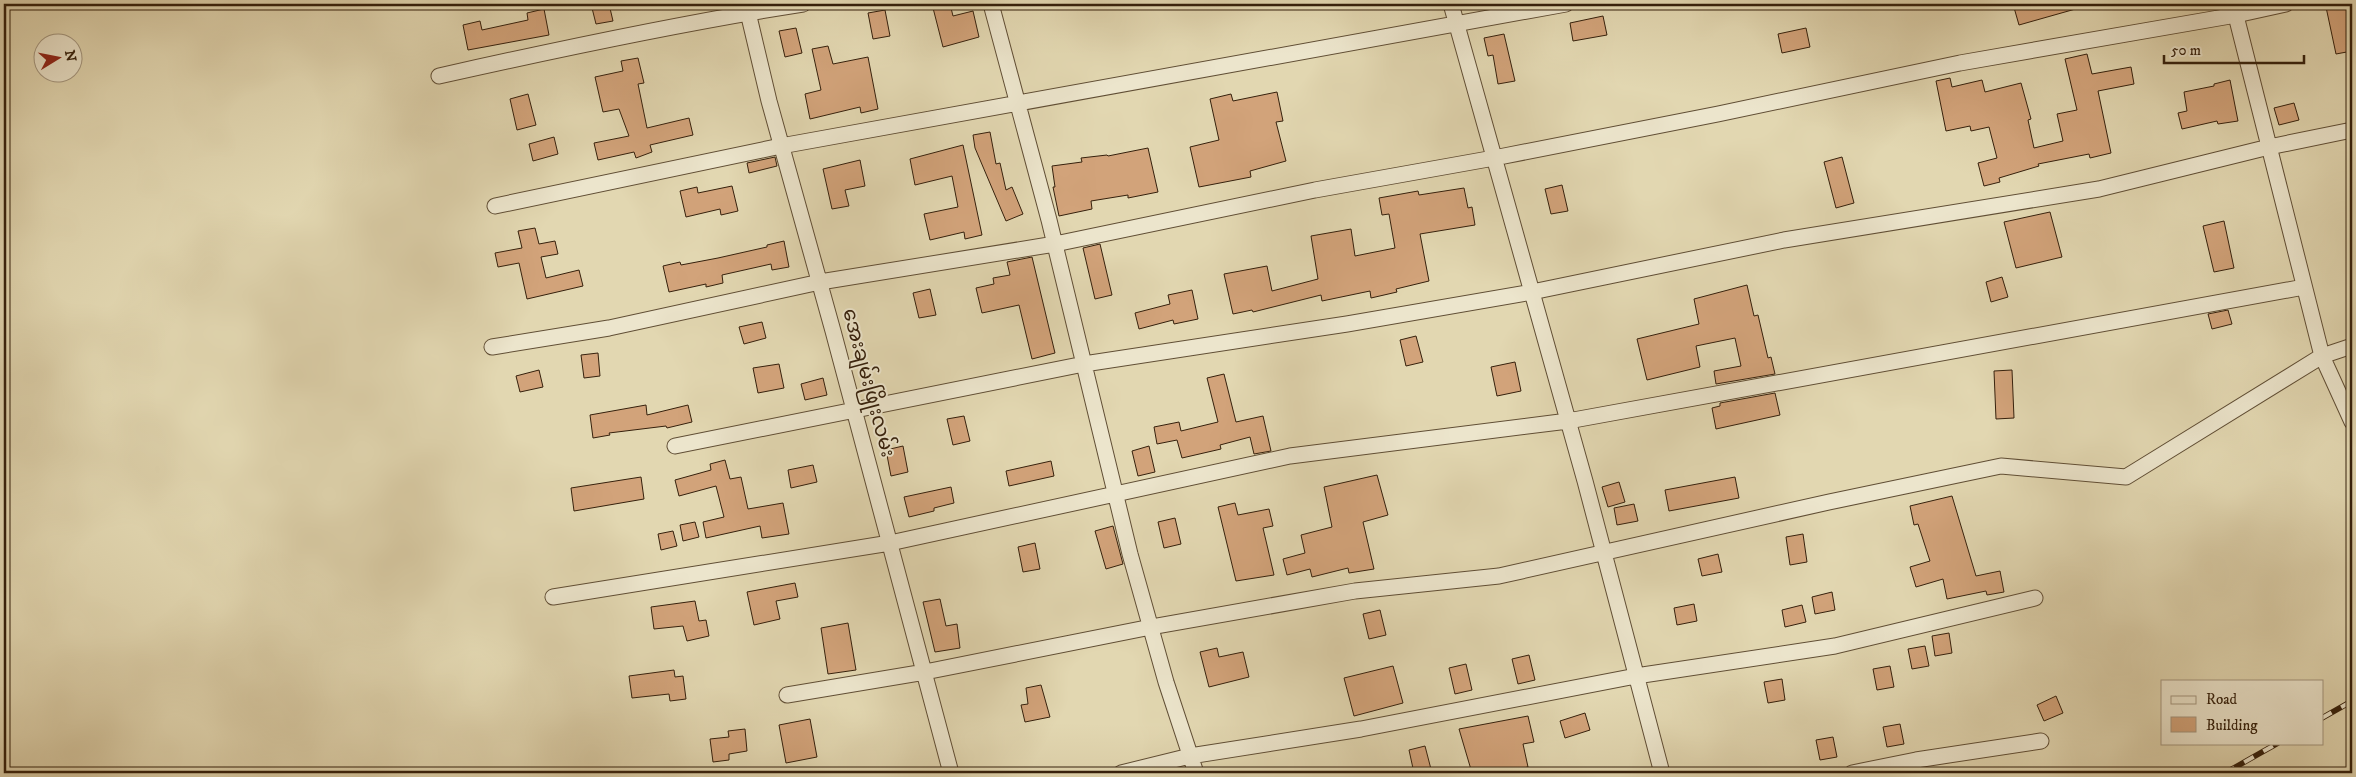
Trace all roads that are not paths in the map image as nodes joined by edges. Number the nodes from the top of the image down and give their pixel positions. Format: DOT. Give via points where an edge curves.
graph roads {
  1 [pos="803,4"];
  2 [pos="991,4"];
  3 [pos="1451,4"];
  4 [pos="1566,4"];
  5 [pos="2286,4"];
  6 [pos="747,8"];
  7 [pos="2235,9"];
  8 [pos="1456,23"];
  9 [pos="439,76"];
  10 [pos="1018,103"];
  11 [pos="2352,130"];
  12 [pos="781,146"];
  13 [pos="2269,147"];
  14 [pos="1494,158"];
  15 [pos="494,206"];
  16 [pos="1054,244"];
  17 [pos="820,282"];
  18 [pos="2304,287"];
  19 [pos="1532,292"];
  20 [pos="2352,346"];
  21 [pos="492,347"];
  22 [pos="2322,356"];
  23 [pos="1084,364"];
  24 [pos="854,410"];
  25 [pos="1568,421"];
  26 [pos="2352,422"];
  27 [pos="675,446"];
  28 [pos="1115,494"];
  29 [pos="890,543"];
  30 [pos="1604,551"];
  31 [pos="553,597"];
  32 [pos="2035,598"];
  33 [pos="1151,627"];
  34 [pos="924,672"];
  35 [pos="1636,676"];
  36 [pos="787,695"];
  37 [pos="2041,740"];
  38 [pos="1190,756"];
  39 [pos="951,773"];
  40 [pos="1121,773"];
  41 [pos="1196,773"];
  42 [pos="1662,773"];
  43 [pos="1852,773"];
  1 -- 6 [label="street"];
  2 -- 10 [label="street"];
  3 -- 8 [label="street"];
  4 -- 8 [label="street"];
  5 -- 7 [label="street"];
  6 -- 9 [label="street"];
  6 -- 12 [label="street, အေးချမ်းဖြိုးလမ်း"];
  7 -- 13 [label="street"];
  7 -- 14 [label="street"];
  8 -- 10 [label="street"];
  8 -- 14 [label="street"];
  10 -- 12 [label="street"];
  10 -- 16 [label="street"];
  11 -- 13 [label="street"];
  12 -- 15 [label="street"];
  12 -- 17 [label="street, အေးချမ်းဖြိုးလမ်း"];
  13 -- 18 [label="street"];
  13 -- 19 [label="street" via="2099,189 1784,240"];
  14 -- 16 [label="street" via="1315,190"];
  14 -- 19 [label="street"];
  16 -- 17 [label="street"];
  16 -- 23 [label="street"];
  17 -- 21 [label="street" via="609,328"];
  17 -- 24 [label="street, အေးချမ်းဖြိုးလမ်း"];
  18 -- 22 [label="street"];
  18 -- 25 [label="street"];
  19 -- 23 [label="street"];
  19 -- 25 [label="street"];
  20 -- 22 [label="street"];
  22 -- 26 [label="street"];
  22 -- 30 [label="street" via="2126,477 2001,466"];
  23 -- 24 [label="street"];
  23 -- 28 [label="street"];
  24 -- 27 [label="street"];
  24 -- 29 [label="street, အေးချမ်းဖြိုးလမ်း"];
  25 -- 28 [label="street" via="1290,456"];
  25 -- 30 [label="street"];
  28 -- 29 [label="street"];
  28 -- 33 [label="street"];
  29 -- 31 [label="street"];
  29 -- 34 [label="street, အေးချမ်းဖြိုးလမ်း"];
  30 -- 33 [label="street" via="1499,576 1355,591"];
  30 -- 35 [label="street"];
  32 -- 35 [label="street" via="1835,646"];
  33 -- 34 [label="street"];
  33 -- 38 [label="street"];
  34 -- 36 [label="street"];
  34 -- 39 [label="street, အေးချမ်းဖြိုးလမ်း"];
  35 -- 38 [label="street" via="1361,728"];
  35 -- 42 [label="street"];
  37 -- 43 [label="street"];
  38 -- 40 [label="street"];
  38 -- 41 [label="street"];
}
